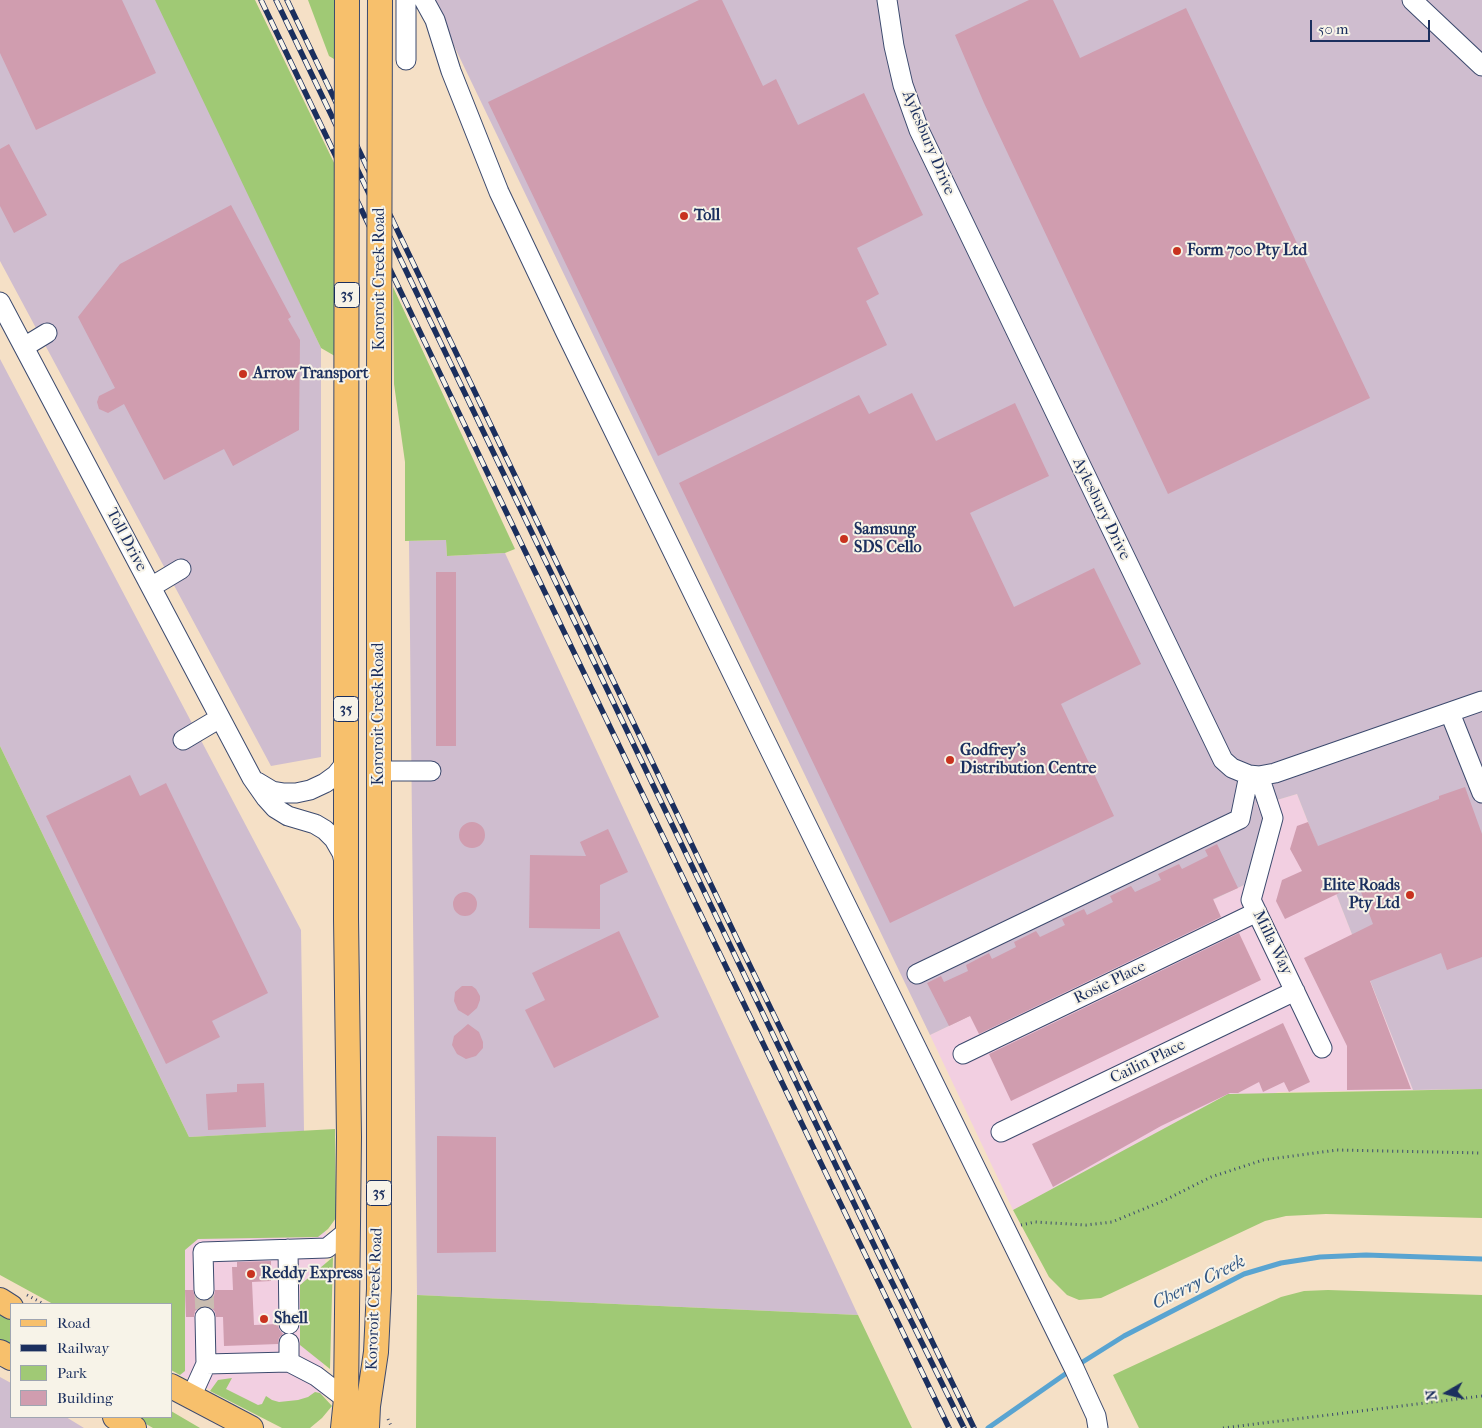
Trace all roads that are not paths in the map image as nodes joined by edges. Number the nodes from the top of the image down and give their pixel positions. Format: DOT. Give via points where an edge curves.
graph roads {
  1 [pos="347,0"];
  2 [pos="380,0"];
  3 [pos="406,0"];
  4 [pos="424,0"];
  5 [pos="887,0"];
  6 [pos="1412,0"];
  7 [pos="406,60"];
  8 [pos="1482,66"];
  9 [pos="0,302"];
  10 [pos="48,333"];
  11 [pos="24,347"];
  12 [pos="181,569"];
  13 [pos="151,587"];
  14 [pos="1482,701"];
  15 [pos="1450,713"];
  16 [pos="220,718"];
  17 [pos="183,740"];
  18 [pos="346,746"];
  19 [pos="378,771"];
  20 [pos="431,771"];
  21 [pos="1254,776"];
  22 [pos="252,778"];
  23 [pos="1482,793"];
  24 [pos="346,888"];
  25 [pos="1257,912"];
  26 [pos="917,974"];
  27 [pos="1295,991"];
  28 [pos="1322,1048"];
  29 [pos="963,1054"];
  30 [pos="1001,1132"];
  31 [pos="348,1231"];
  32 [pos="288,1249"];
  33 [pos="204,1290"];
  34 [pos="205,1317"];
  35 [pos="289,1324"];
  36 [pos="289,1344"];
  37 [pos="289,1362"];
  38 [pos="206,1364"];
  39 [pos="180,1398"];
  40 [pos="346,1399"];
  41 [pos="116,1418"];
  42 [pos="134,1428"];
  43 [pos="219,1428"];
  44 [pos="251,1428"];
  45 [pos="343,1428"];
  46 [pos="367,1428"];
  47 [pos="1098,1428"];
  1 -- 18 [label="main road, Kororoit Creek Road / 35, bridge"];
  2 -- 19 [label="main road, Kororoit Creek Road / 35, bridge"];
  3 -- 7 [label="street"];
  4 -- 47 [label="street" via="435,20 451,71 499,192 1096,1416"];
  5 -- 21 [label="street, Aylesbury Drive" via="903,85 938,172 1217,748 1232,768"];
  6 -- 8 [label="street"];
  9 -- 11 [label="street, Toll Drive"];
  10 -- 11 [label="street"];
  11 -- 13 [label="street, Toll Drive"];
  12 -- 13 [label="street"];
  13 -- 16 [label="street, Toll Drive"];
  14 -- 15 [label="street"];
  15 -- 21 [label="street" via="1296,767"];
  15 -- 23 [label="street"];
  16 -- 17 [label="street"];
  16 -- 22 [label="street, Toll Drive"];
  18 -- 22 [label="street" via="344,764 336,775 310,790 296,793 272,791"];
  18 -- 24 [label="main road, Kororoit Creek Road / 35"];
  19 -- 20 [label="street"];
  19 -- 46 [label="main road, Kororoit Creek Road / 35" via="379,1289"];
  21 -- 25 [label="street, Milla Way" via="1273,818 1251,900"];
  21 -- 26 [label="street" via="1240,819"];
  22 -- 24 [label="street, Toll Drive" via="275,808 320,827 334,839 342,853"];
  24 -- 31 [label="main road, Kororoit Creek Road / 35"];
  25 -- 27 [label="street, Milla Way"];
  25 -- 29 [label="street, Rosie Place"];
  27 -- 28 [label="street, Milla Way"];
  27 -- 30 [label="street, Cailin Place"];
  31 -- 32 [label="street" via="327,1248"];
  31 -- 40 [label="main road, Kororoit Creek Road / 35"];
  32 -- 33 [label="street" via="202,1252"];
  32 -- 35 [label="street"];
  34 -- 38 [label="street"];
  36 -- 37 [label="street"];
  37 -- 38 [label="street"];
  37 -- 40 [label="street" via="316,1376"];
  38 -- 39 [label="street"];
  39 -- 43 [label="main road"];
  39 -- 44 [label="main road"];
  40 -- 45 [label="main road, Kororoit Creek Road / 35"];
  41 -- 42 [label="main road"];
}
